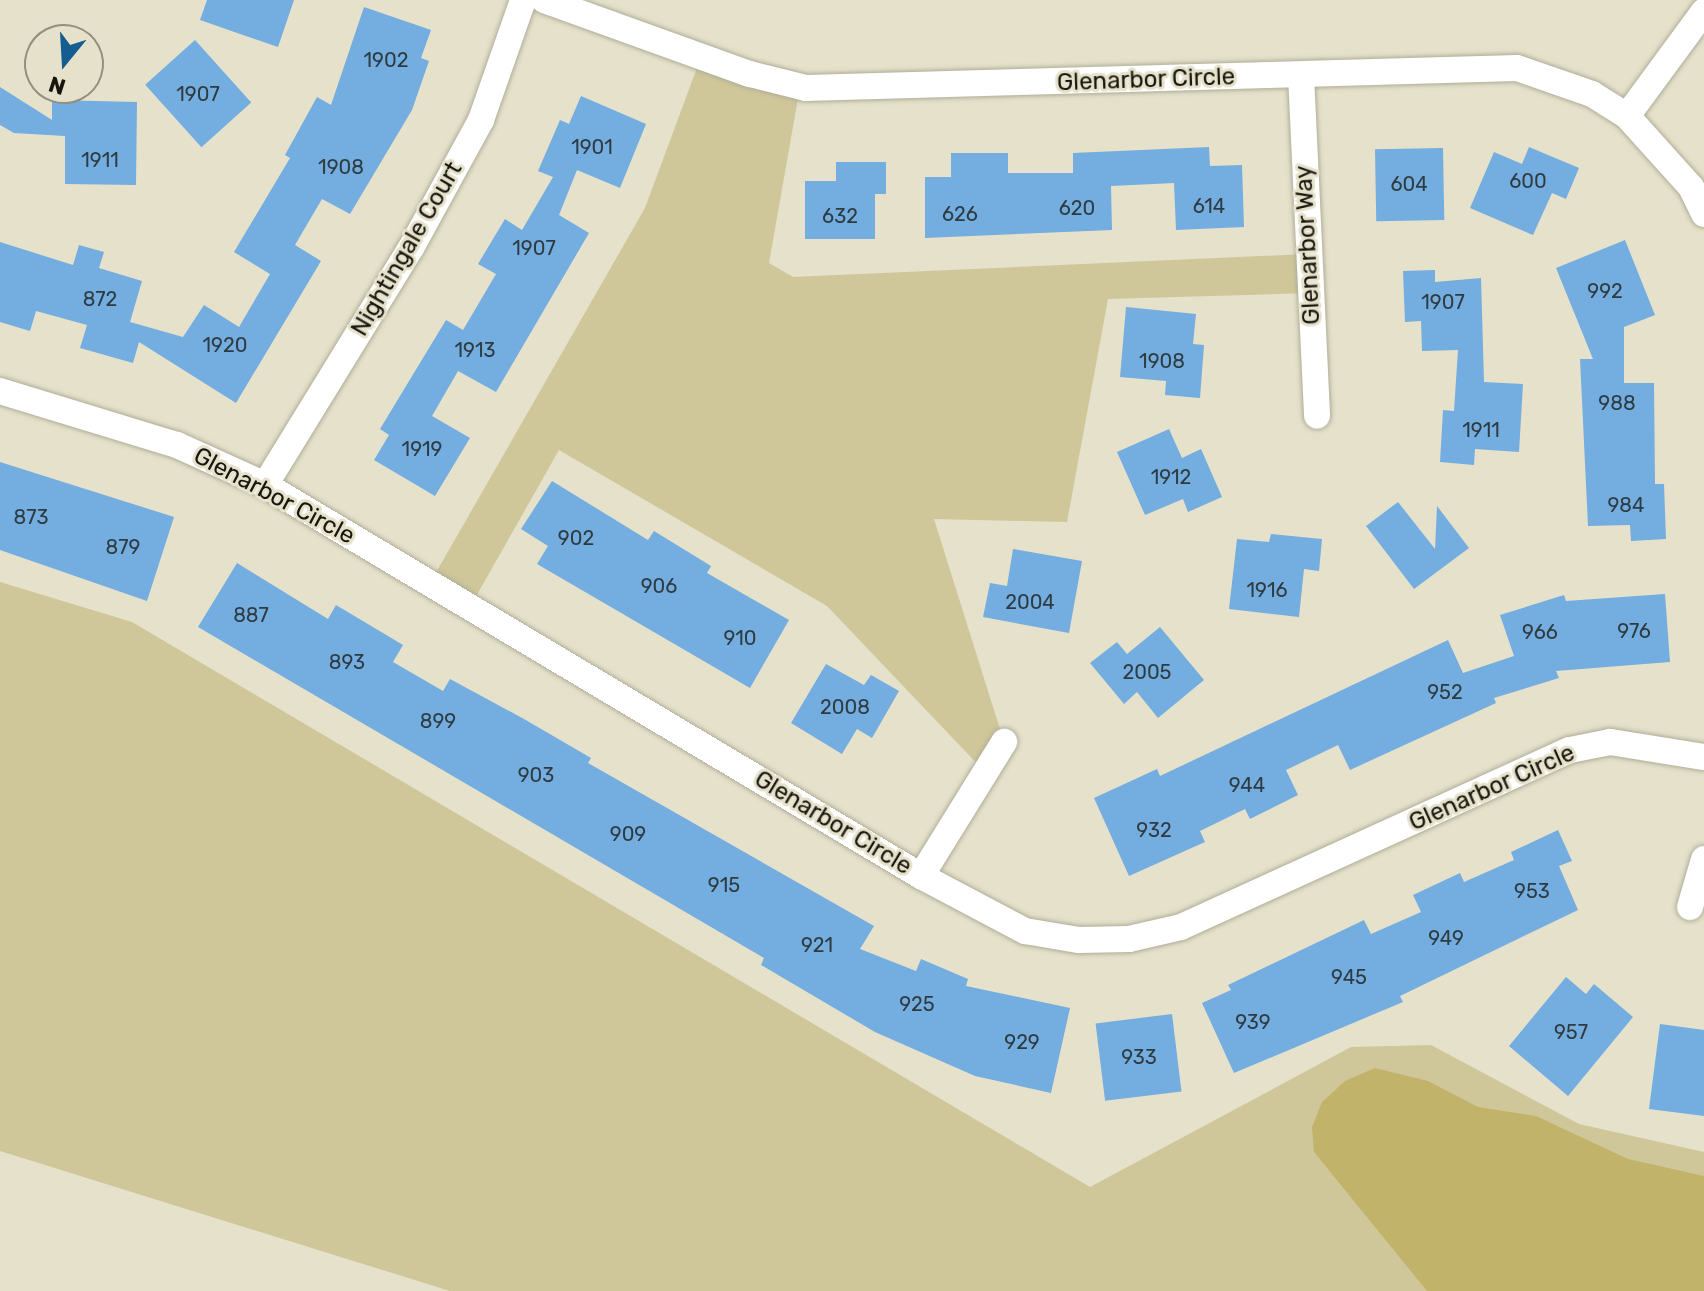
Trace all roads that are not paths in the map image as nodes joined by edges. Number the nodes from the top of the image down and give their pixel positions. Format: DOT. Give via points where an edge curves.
graph roads {
  1 [pos="523,0"];
  2 [pos="544,0"];
  3 [pos="1704,11"];
  4 [pos="1301,75"];
  5 [pos="1627,116"];
  6 [pos="1704,214"];
  7 [pos="0,391"];
  8 [pos="1317,416"];
  9 [pos="265,485"];
  10 [pos="1004,742"];
  11 [pos="1704,757"];
  12 [pos="1704,859"];
  13 [pos="921,876"];
  14 [pos="1690,907"];
  1 -- 9 [label="street, Nightingale Court" via="481,120 411,248"];
  2 -- 4 [label="street, Glenarbor Circle" via="750,74 806,88"];
  3 -- 5 [label="street"];
  4 -- 5 [label="street, Glenarbor Circle" via="1517,68 1592,94"];
  4 -- 8 [label="street, Glenarbor Way"];
  5 -- 6 [label="street, Glenarbor Circle" via="1691,187"];
  7 -- 9 [label="street, Glenarbor Circle" via="177,445"];
  9 -- 13 [label="street, Glenarbor Circle"];
  10 -- 13 [label="street"];
  11 -- 13 [label="street, Glenarbor Circle" via="1610,742 1570,750 1225,909 1129,939 1079,940 1025,931"];
  12 -- 14 [label="street"];
}
